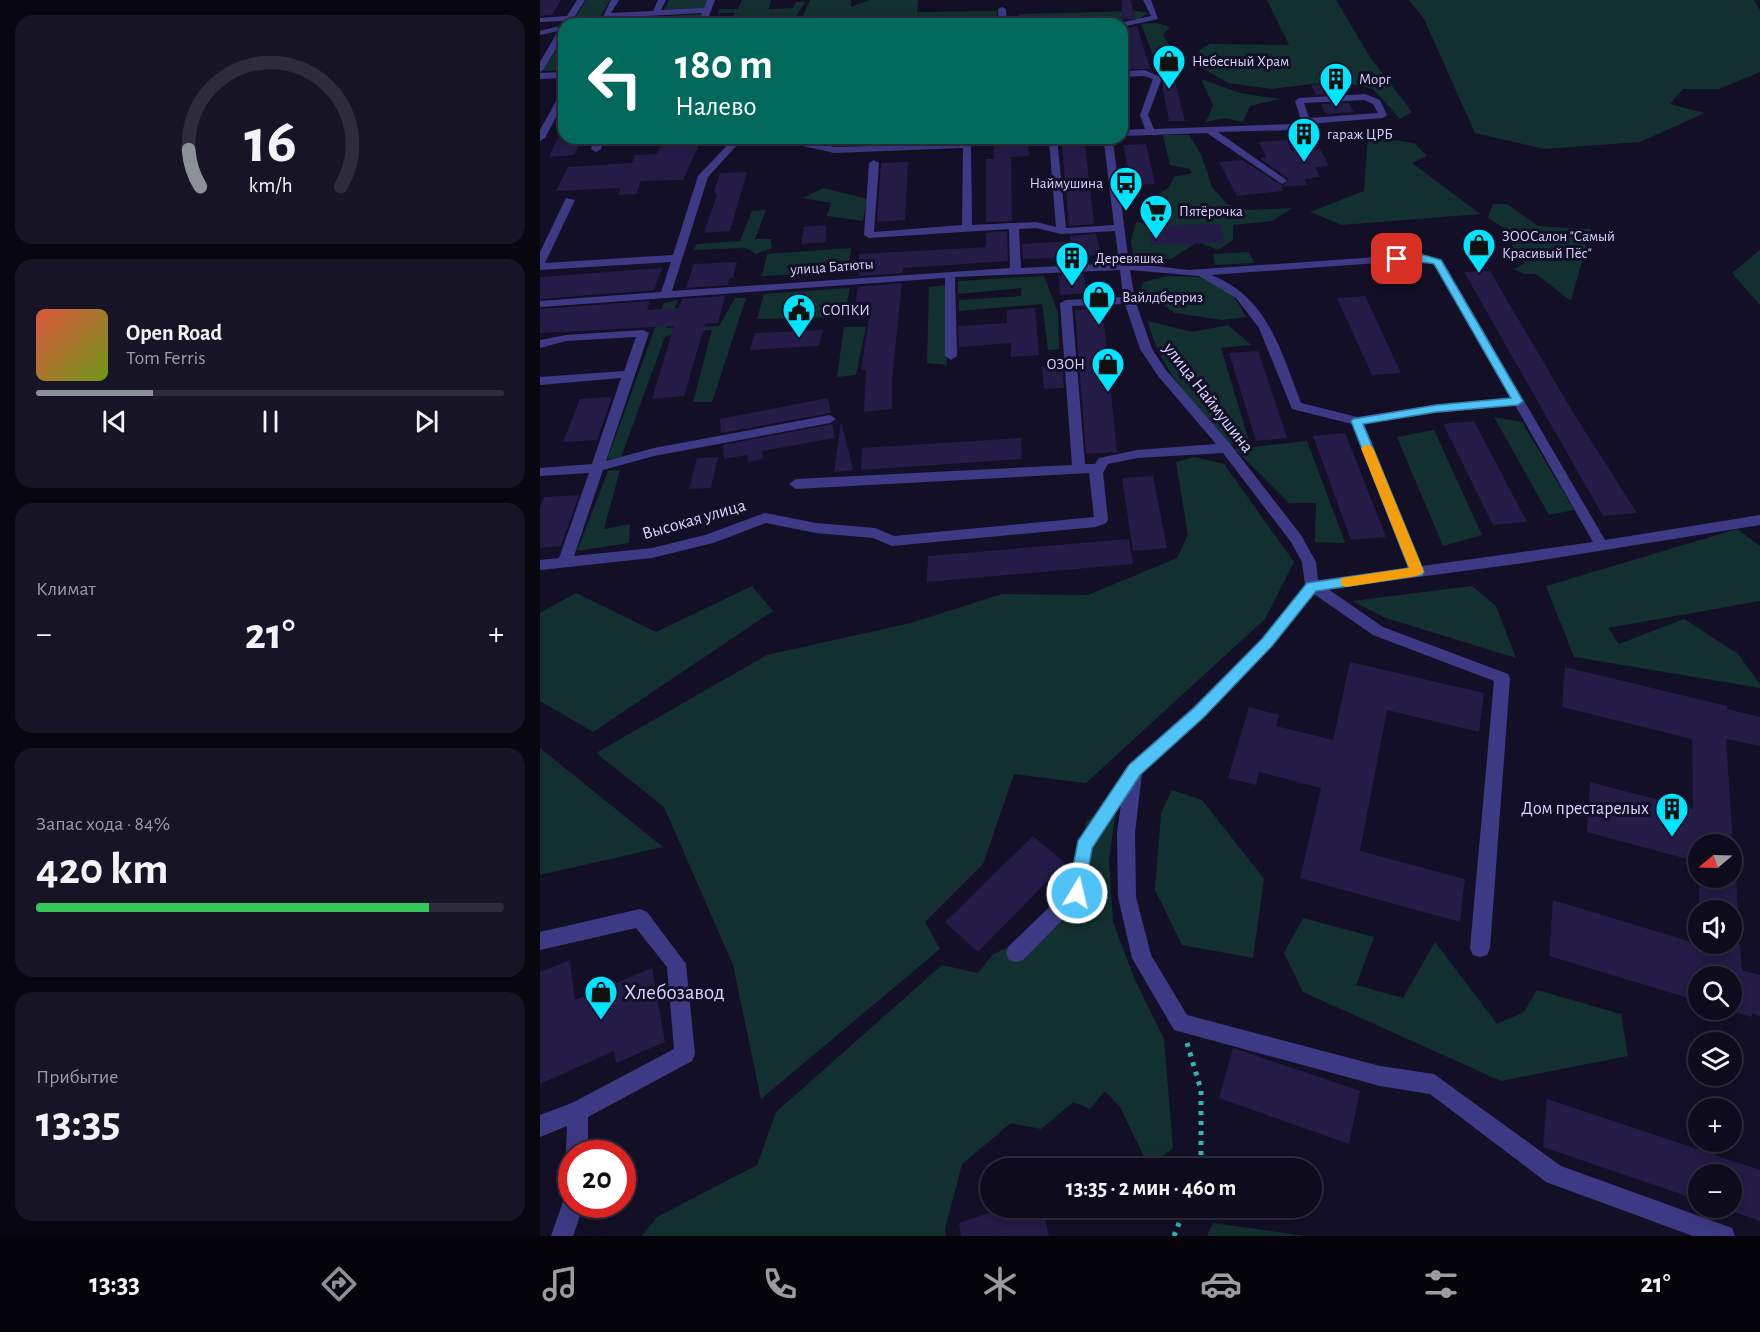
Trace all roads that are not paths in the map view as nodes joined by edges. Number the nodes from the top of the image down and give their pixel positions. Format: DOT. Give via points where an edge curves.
graph roads {
  1 [pos="580,0"];
  2 [pos="615,0"];
  3 [pos="662,0"];
  4 [pos="711,0"];
  5 [pos="1147,0"];
  6 [pos="707,10"];
  7 [pos="656,14"];
  8 [pos="570,18"];
  9 [pos="605,18"];
  10 [pos="621,18"];
  11 [pos="704,18"];
  12 [pos="540,20"];
  13 [pos="558,23"];
  14 [pos="1128,24"];
  15 [pos="558,27"];
  16 [pos="540,33"];
  17 [pos="558,38"];
  18 [pos="540,69"];
  19 [pos="1128,74"];
  20 [pos="558,75"];
  21 [pos="540,76"];
  22 [pos="558,106"];
  23 [pos="558,118"];
  24 [pos="551,119"];
  25 [pos="1306,121"];
  26 [pos="1149,131"];
  27 [pos="1210,131"];
  28 [pos="1128,133"];
  29 [pos="540,138"];
  30 [pos="598,144"];
  31 [pos="733,144"];
  32 [pos="808,144"];
  33 [pos="1054,144"];
  34 [pos="1106,144"];
  35 [pos="596,149"];
  36 [pos="874,163"];
  37 [pos="1282,181"];
  38 [pos="570,200"];
  39 [pos="1014,226"];
  40 [pos="967,228"];
  41 [pos="1120,228"];
  42 [pos="1061,231"];
  43 [pos="545,240"];
  44 [pos="678,258"];
  45 [pos="540,265"];
  46 [pos="1126,266"];
  47 [pos="1016,271"];
  48 [pos="1189,273"];
  49 [pos="950,274"];
  50 [pos="666,293"];
  51 [pos="1130,300"];
  52 [pos="540,304"];
  53 [pos="540,344"];
  54 [pos="951,356"];
  55 [pos="629,374"];
  56 [pos="540,381"];
  57 [pos="1518,401"];
  58 [pos="830,419"];
  59 [pos="1357,421"];
  60 [pos="1226,448"];
  61 [pos="595,468"];
  62 [pos="1099,468"];
  63 [pos="1079,469"];
  64 [pos="540,472"];
  65 [pos="796,484"];
  66 [pos="1760,520"];
  67 [pos="1602,546"];
  68 [pos="564,564"];
  69 [pos="540,565"];
  70 [pos="1417,572"];
  71 [pos="1312,586"];
  72 [pos="1134,770"];
  73 [pos="540,941"];
  74 [pos="1480,948"];
  75 [pos="1016,953"];
  76 [pos="578,1111"];
  77 [pos="540,1126"];
  78 [pos="577,1140"];
  79 [pos="568,1218"];
  80 [pos="562,1236"];
  81 [pos="1724,1236"];
  1 -- 8 [label="street"];
  2 -- 9 [label="street"];
  3 -- 7 [label="street"];
  4 -- 6 [label="street"];
  5 -- 14 [label="street" via="1155,17"];
  6 -- 7 [label="street"];
  6 -- 11 [label="street"];
  7 -- 10 [label="street"];
  12 -- 13 [label="street"];
  15 -- 16 [label="street"];
  17 -- 18 [label="street"];
  19 -- 26 [label="street" via="1145,73 1158,78 1144,115"];
  20 -- 21 [label="street"];
  22 -- 24 [label="street"];
  23 -- 24 [label="street"];
  24 -- 29 [label="street"];
  25 -- 25 [label="street" via="1339,119 1383,115 1377,102 1365,97 1299,101"];
  25 -- 27 [label="street" via="1294,127"];
  26 -- 27 [label="street"];
  26 -- 28 [label="street"];
  27 -- 37 [label="street"];
  30 -- 35 [label="street"];
  31 -- 44 [label="street" via="704,176"];
  32 -- 40 [label="street" via="834,150 968,145"];
  33 -- 42 [label="street"];
  34 -- 41 [label="street, улица Наймушина"];
  36 -- 40 [label="street" via="869,235"];
  38 -- 43 [label="street"];
  39 -- 40 [label="street"];
  39 -- 42 [label="street" via="1036,225"];
  39 -- 47 [label="street"];
  41 -- 42 [label="street"];
  41 -- 46 [label="street, улица Наймушина"];
  43 -- 45 [label="street"];
  44 -- 45 [label="street"];
  44 -- 50 [label="street"];
  46 -- 47 [label="street, улица Батюты"];
  46 -- 48 [label="street, улица Батюты"];
  46 -- 51 [label="street, улица Наймушина"];
  47 -- 49 [label="street, улица Батюты"];
  48 -- 57 [label="street" via="1420,257 1438,262"];
  48 -- 59 [label="street" via="1223,281 1247,298 1260,317 1296,406"];
  49 -- 50 [label="street, улица Батюты"];
  49 -- 54 [label="street"];
  50 -- 52 [label="street, улица Батюты"];
  51 -- 60 [label="street, улица Наймушина" via="1146,349 1156,365"];
  51 -- 63 [label="street" via="1066,303"];
  53 -- 55 [label="street" via="566,338 643,333"];
  55 -- 56 [label="street"];
  55 -- 61 [label="street"];
  57 -- 59 [label="street"];
  57 -- 67 [label="street"];
  58 -- 61 [label="street" via="654,452"];
  59 -- 70 [label="street"];
  60 -- 62 [label="street" via="1137,454 1104,461"];
  60 -- 71 [label="street, улица Наймушина" via="1296,539 1309,562"];
  61 -- 64 [label="street"];
  61 -- 68 [label="street"];
  62 -- 63 [label="street"];
  62 -- 68 [label="street, Высокая улица" via="1096,473 1101,520 1096,522 892,541 875,533 816,528 765,518 708,539 652,553"];
  63 -- 65 [label="street"];
  66 -- 67 [label="street"];
  67 -- 70 [label="street"];
  68 -- 69 [label="street, Высокая улица"];
  70 -- 71 [label="street"];
  71 -- 72 [label="street" via="1252,658"];
  71 -- 74 [label="street" via="1378,631 1502,678"];
  72 -- 75 [label="street" via="1084,846 1077,893"];
  72 -- 81 [label="street" via="1126,833 1127,897 1142,958 1181,1023 1380,1076 1434,1084 1554,1174"];
  73 -- 76 [label="street" via="640,918 676,964 685,1054"];
  76 -- 77 [label="street"];
  76 -- 78 [label="street"];
  79 -- 80 [label="street"];
}
